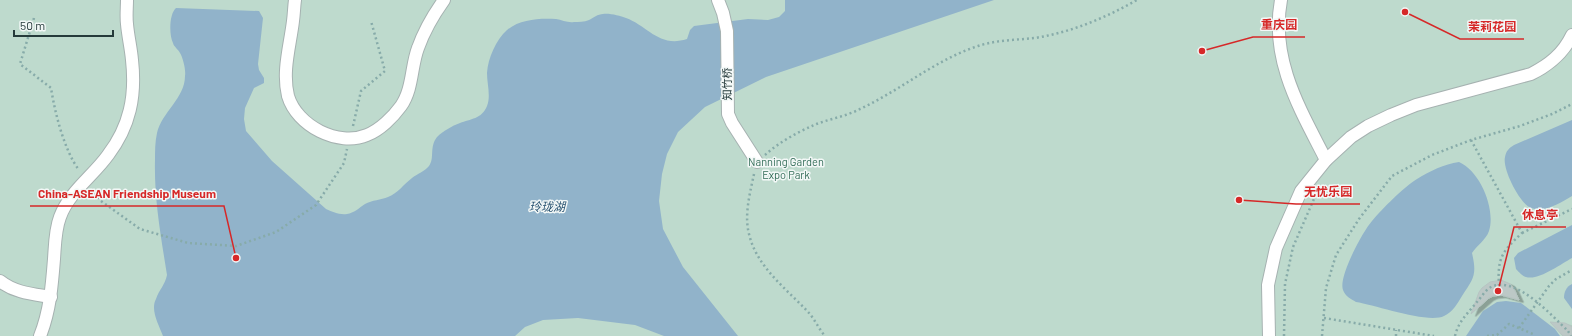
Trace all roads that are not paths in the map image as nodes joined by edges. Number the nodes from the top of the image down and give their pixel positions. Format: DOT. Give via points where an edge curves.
graph roads {
  1 [pos="128,0"];
  2 [pos="295,0"];
  3 [pos="444,0"];
  4 [pos="718,0"];
  5 [pos="1281,0"];
  6 [pos="1572,35"];
  7 [pos="1326,160"];
  8 [pos="757,162"];
  9 [pos="0,281"];
  10 [pos="51,297"];
  11 [pos="40,336"];
  12 [pos="1269,336"];
  1 -- 10 [label="street" via="127,24 133,86 131,111 124,130 108,155 66,201 59,218"];
  2 -- 3 [label="street" via="287,50 286,84 289,97 301,118 311,126 331,136 350,138 367,135 376,130 402,104 418,48"];
  4 -- 8 [label="street, 知竹桥" via="727,31 728,114"];
  5 -- 7 [label="street" via="1278,38 1286,77"];
  6 -- 7 [label="street" via="1558,56 1531,74 1391,114 1351,138"];
  7 -- 12 [label="street" via="1301,192 1276,248 1268,285"];
  9 -- 10 [label="street" via="25,293"];
  10 -- 11 [label="street"];
}
